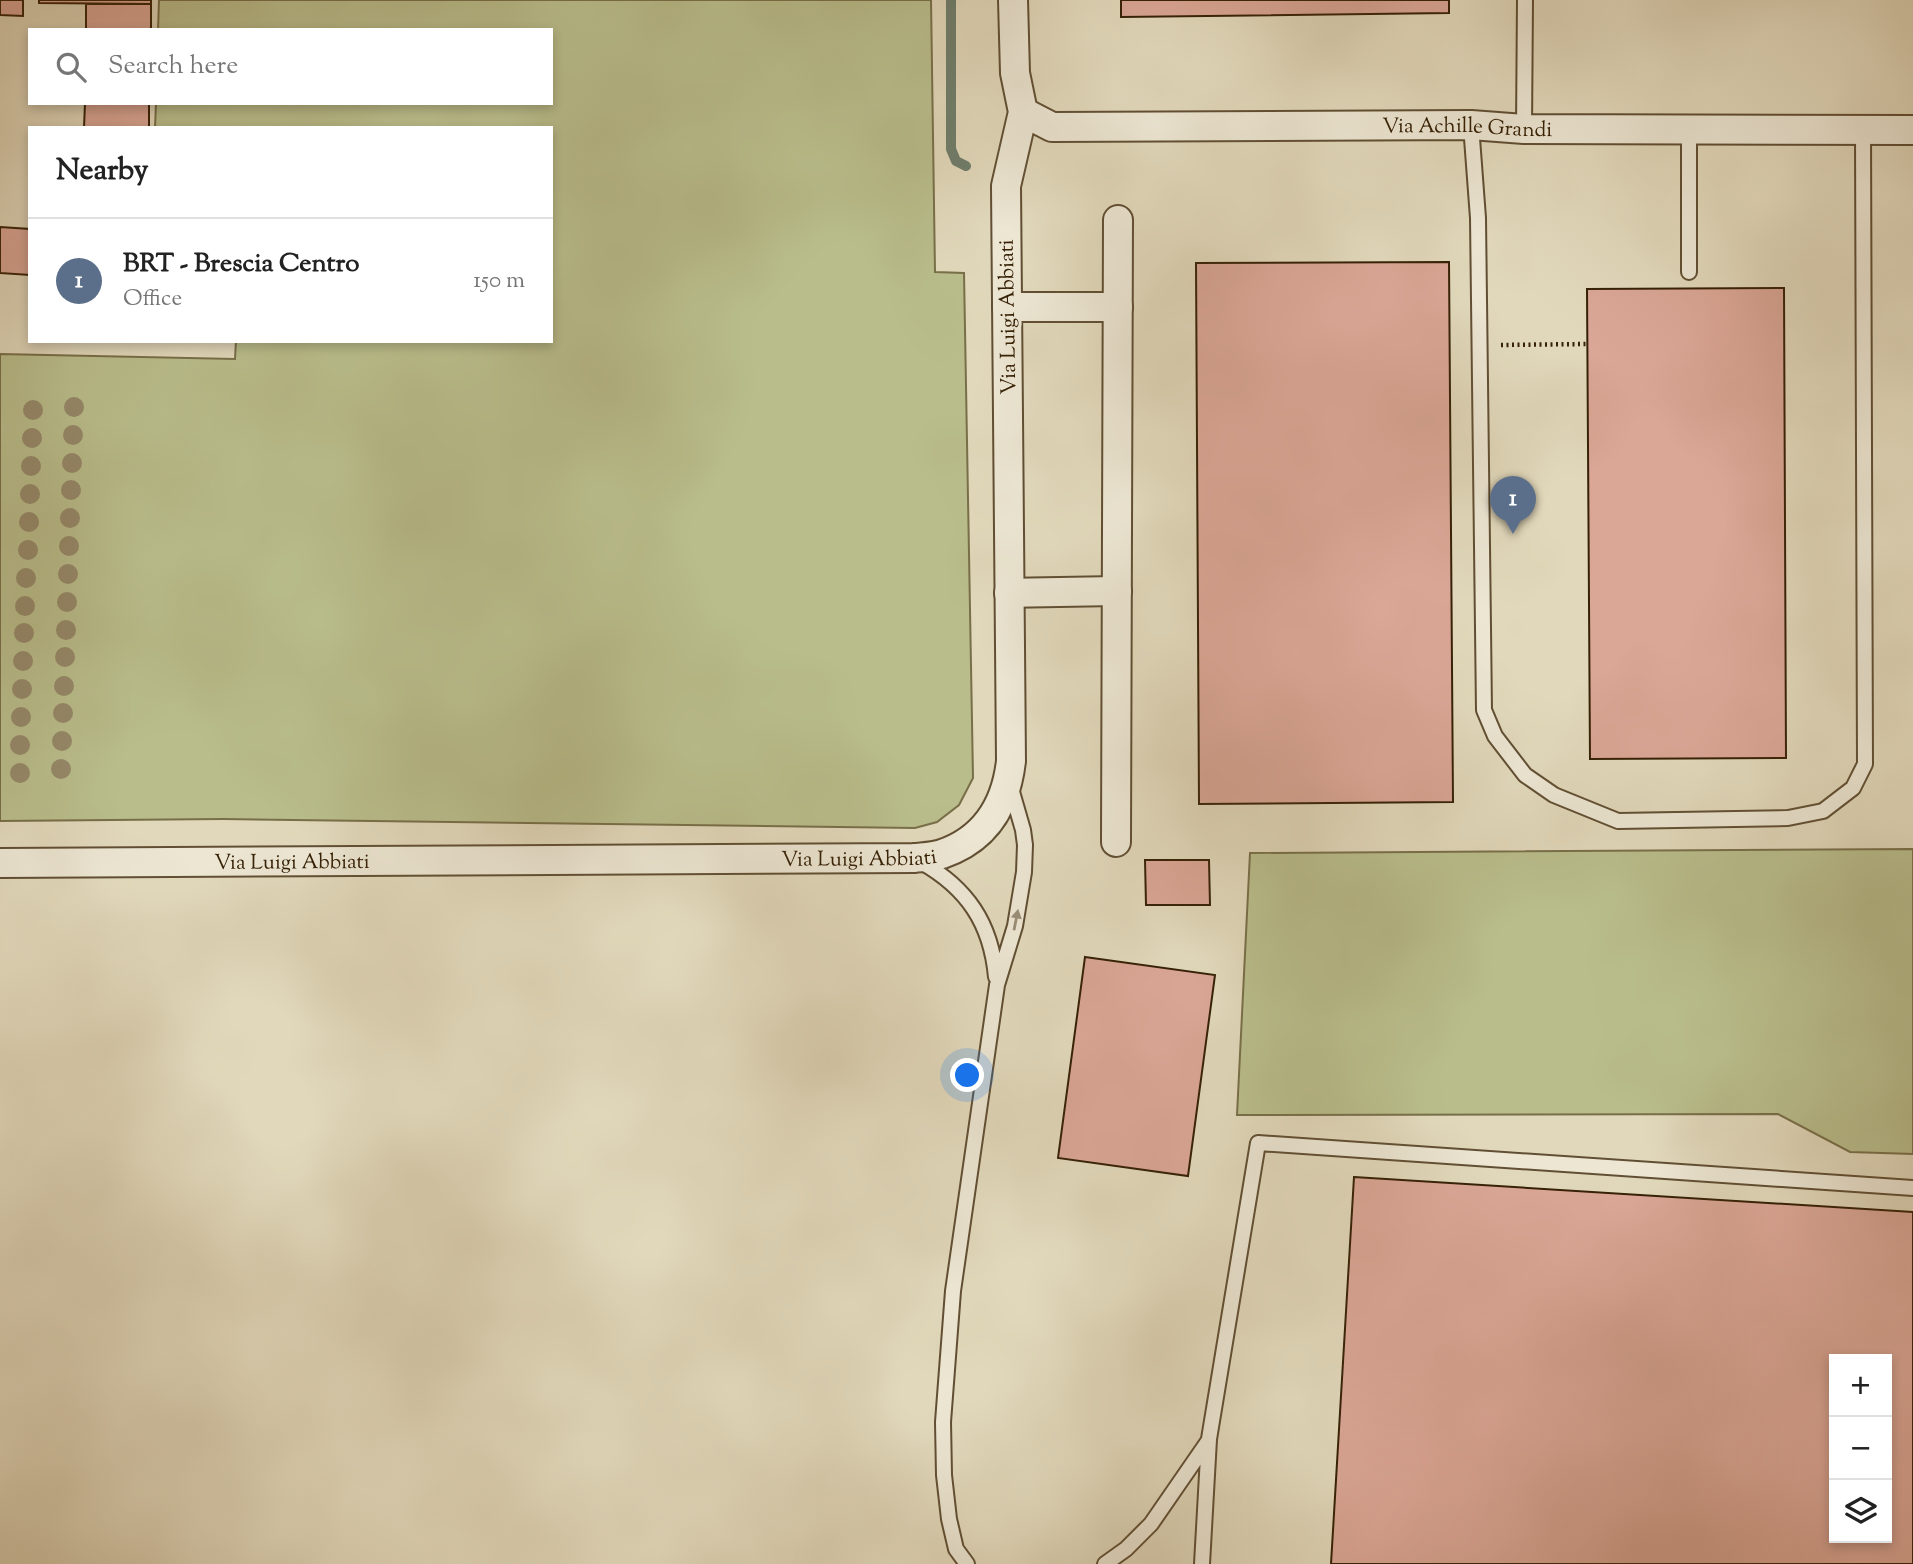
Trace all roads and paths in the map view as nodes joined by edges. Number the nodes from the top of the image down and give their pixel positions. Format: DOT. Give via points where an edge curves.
graph roads {
  1 [pos="1013,0"];
  2 [pos="1525,0"];
  3 [pos="1023,112"];
  4 [pos="1471,125"];
  5 [pos="1524,129"];
  6 [pos="1689,130"];
  7 [pos="1863,130"];
  8 [pos="1913,130"];
  9 [pos="1118,220"];
  10 [pos="1689,272"];
  11 [pos="1007,307"];
  12 [pos="1118,307"];
  13 [pos="1587,344"];
  14 [pos="1480,346"];
  15 [pos="1117,591"];
  16 [pos="1009,593"];
  17 [pos="1008,782"];
  18 [pos="1116,842"];
  19 [pos="914,859"];
  20 [pos="0,863"];
  21 [pos="997,985"];
  22 [pos="1913,1188"];
  23 [pos="1209,1439"];
  24 [pos="967,1564"];
  25 [pos="1105,1564"];
  26 [pos="1202,1564"];
  1 -- 3 [label="street" via="1015,72"];
  2 -- 5 [label="lane"];
  3 -- 4 [label="street, Via Achille Grandi" via="1052,127"];
  3 -- 11 [label="street, Via Luigi Abbiati" via="1006,186"];
  4 -- 5 [label="street, Via Achille Grandi"];
  4 -- 14 [label="lane"];
  5 -- 6 [label="street, Via Achille Grandi"];
  6 -- 7 [label="street, Via Achille Grandi"];
  6 -- 10 [label="lane"];
  7 -- 8 [label="street, Via Achille Grandi"];
  7 -- 14 [label="lane" via="1865,764 1853,788 1823,811 1787,818 1618,821 1554,795 1525,775 1495,736 1484,710"];
  9 -- 12 [label="street"];
  11 -- 12 [label="street"];
  11 -- 16 [label="street, Via Luigi Abbiati"];
  12 -- 15 [label="street"];
  13 -- 14 [label="path"];
  15 -- 16 [label="street"];
  15 -- 18 [label="street"];
  16 -- 17 [label="street, Via Luigi Abbiati"];
  17 -- 19 [label="street, Via Luigi Abbiati" via="1000,806 984,828 940,855"];
  21 -- 17 [label="lane, one-way" via="1015,926 1024,872 1023,830"];
  19 -- 20 [label="street, Via Luigi Abbiati"];
  19 -- 21 [label="lane" via="961,890 976,911 987,934"];
  21 -- 24 [label="lane" via="953,1291 943,1422 948,1519 956,1549"];
  22 -- 23 [label="lane" via="1258,1143"];
  23 -- 25 [label="lane" via="1151,1524"];
  23 -- 26 [label="lane"];
}
